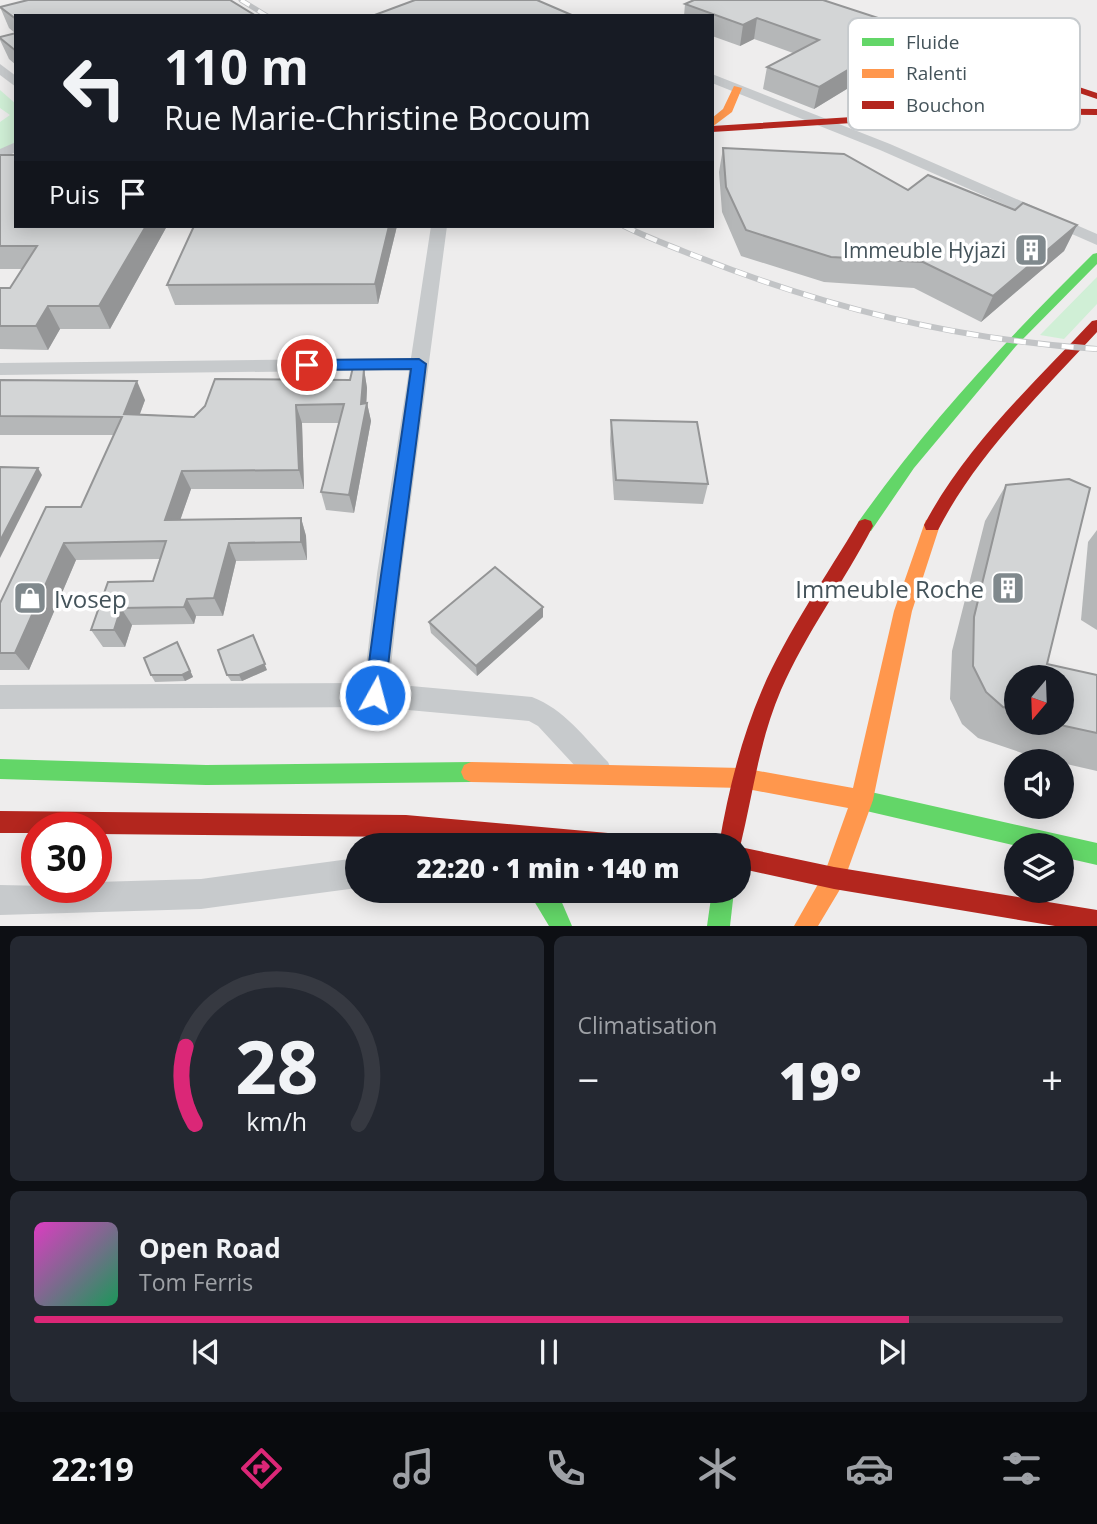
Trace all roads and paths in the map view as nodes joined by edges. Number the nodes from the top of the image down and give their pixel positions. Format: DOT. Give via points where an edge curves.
graph roads {
  1 [pos="810,0"];
  2 [pos="864,18"];
  3 [pos="0,68"];
  4 [pos="714,79"];
  5 [pos="14,81"];
  6 [pos="737,88"];
  7 [pos="848,120"];
  8 [pos="714,122"];
  9 [pos="824,122"];
  10 [pos="714,130"];
  11 [pos="439,228"];
  12 [pos="1097,240"];
  13 [pos="1097,257"];
  14 [pos="1097,324"];
  15 [pos="419,364"];
  16 [pos="0,369"];
  17 [pos="375,695"];
  18 [pos="0,697"];
  19 [pos="0,769"];
  20 [pos="601,776"];
  21 [pos="742,778"];
  22 [pos="861,800"];
  23 [pos="0,822"];
  24 [pos="441,833"];
  25 [pos="732,833"];
  26 [pos="1097,854"];
  27 [pos="751,860"];
  28 [pos="345,875"];
  29 [pos="834,878"];
  30 [pos="0,900"];
  31 [pos="550,903"];
  32 [pos="721,903"];
  33 [pos="1097,921"];
  34 [pos="562,926"];
  35 [pos="718,926"];
  36 [pos="805,926"];
  1 -- 2 [label="main road"];
  3 -- 5 [label="street"];
  4 -- 6 [label="street"];
  6 -- 8 [label="main road" via="728,110"];
  6 -- 9 [label="street"];
  7 -- 9 [label="main road"];
  9 -- 10 [label="main road"];
  9 -- 12 [label="street"];
  11 -- 15 [label="street"];
  13 -- 21 [label="main road" via="1012,343 908,464 868,521 780,670"];
  14 -- 22 [label="main road" via="1008,419 936,514 903,611"];
  15 -- 16 [label="street"];
  15 -- 17 [label="street"];
  17 -- 18 [label="street"];
  17 -- 20 [label="street" via="537,710"];
  19 -- 20 [label="main road" via="206,775 416,771"];
  20 -- 21 [label="main road"];
  21 -- 22 [label="main road"];
  21 -- 25 [label="main road"];
  22 -- 26 [label="main road"];
  22 -- 29 [label="main road"];
  23 -- 24 [label="main road" via="406,826"];
  27 -- 29 [label="main road"];
  28 -- 30 [label="street" via="201,894"];
  29 -- 33 [label="main road"];
  29 -- 36 [label="main road"];
  31 -- 34 [label="main road"];
  32 -- 35 [label="main road"];
}
